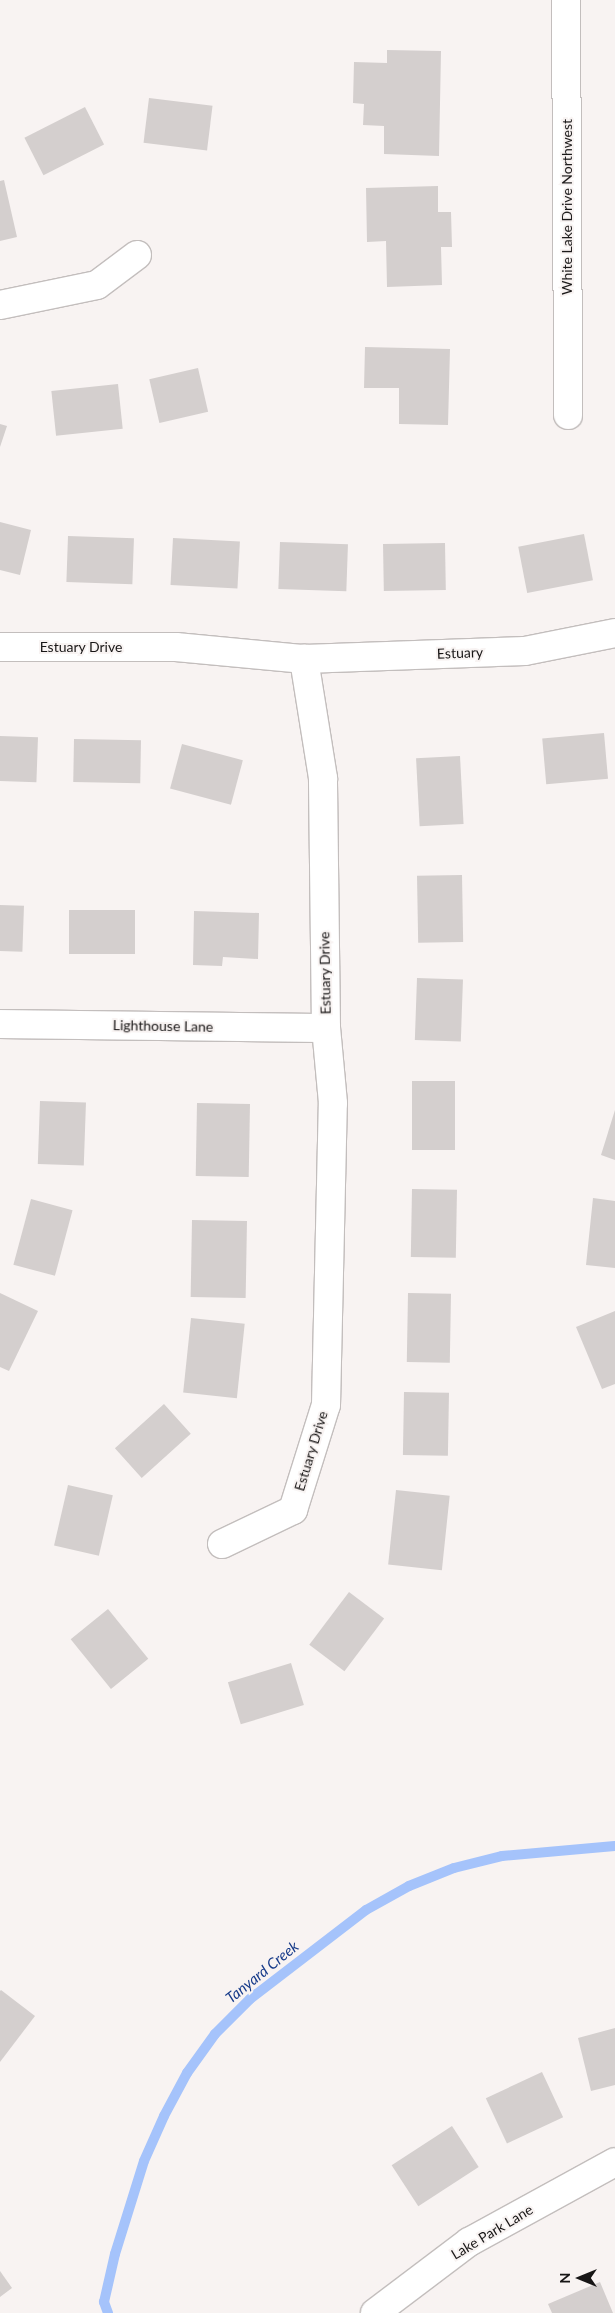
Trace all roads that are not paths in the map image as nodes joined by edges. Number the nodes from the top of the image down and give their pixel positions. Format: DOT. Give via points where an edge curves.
graph roads {
  1 [pos="566,0"];
  2 [pos="137,256"];
  3 [pos="0,305"];
  4 [pos="568,415"];
  5 [pos="615,632"];
  6 [pos="0,647"];
  7 [pos="304,658"];
  8 [pos="0,1024"];
  9 [pos="326,1028"];
  10 [pos="222,1544"];
  11 [pos="615,2162"];
  12 [pos="375,2313"];
  1 -- 4 [label="street, White Lake Drive Northwest"];
  2 -- 3 [label="street" via="97,285"];
  5 -- 7 [label="street, Estuary" via="525,651"];
  6 -- 7 [label="street, Estuary Drive" via="176,647"];
  7 -- 9 [label="street, Estuary Drive" via="323,778"];
  8 -- 9 [label="street, Lighthouse Lane"];
  9 -- 10 [label="street, Estuary Drive" via="333,1103 326,1405 293,1510"];
  11 -- 12 [label="street, Lake Park Lane" via="469,2242"];
}
